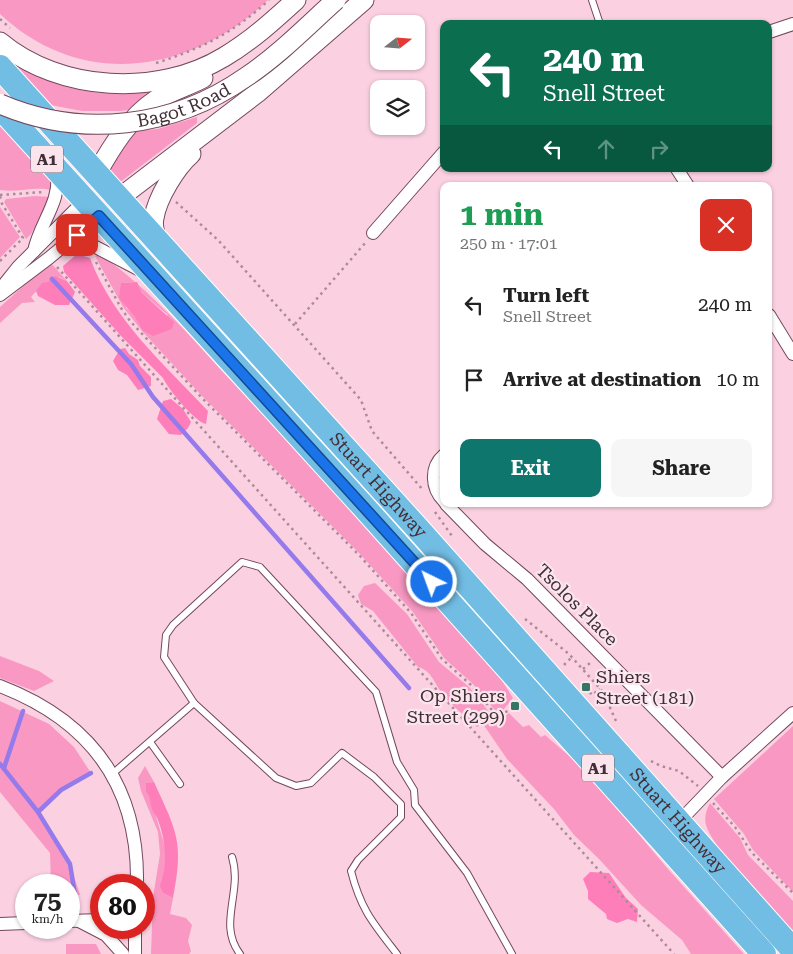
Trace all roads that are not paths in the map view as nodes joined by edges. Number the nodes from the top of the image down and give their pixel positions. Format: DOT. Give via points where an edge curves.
graph roads {
  1 [pos="296,0"];
  2 [pos="336,0"];
  3 [pos="364,0"];
  4 [pos="592,0"];
  5 [pos="599,20"];
  6 [pos="793,24"];
  7 [pos="269,26"];
  8 [pos="772,31"];
  9 [pos="323,36"];
  10 [pos="7,38"];
  11 [pos="0,67"];
  12 [pos="0,105"];
  13 [pos="440,157"];
  14 [pos="57,169"];
  15 [pos="97,173"];
  16 [pos="118,199"];
  17 [pos="92,208"];
  18 [pos="373,234"];
  19 [pos="157,241"];
  20 [pos="66,245"];
  21 [pos="33,252"];
  22 [pos="152,274"];
  23 [pos="0,289"];
  24 [pos="0,295"];
  25 [pos="772,320"];
  26 [pos="793,354"];
  27 [pos="440,458"];
  28 [pos="440,497"];
  29 [pos="449,507"];
  30 [pos="0,686"];
  31 [pos="194,703"];
  32 [pos="793,713"];
  33 [pos="150,742"];
  34 [pos="111,775"];
  35 [pos="722,777"];
  36 [pos="180,784"];
  37 [pos="670,830"];
  38 [pos="232,858"];
  39 [pos="136,859"];
  40 [pos="131,874"];
  41 [pos="136,874"];
  42 [pos="15,923"];
  43 [pos="0,924"];
  44 [pos="80,924"];
  45 [pos="135,939"];
  46 [pos="793,950"];
  47 [pos="510,952"];
  48 [pos="123,954"];
  49 [pos="135,954"];
  50 [pos="240,954"];
  51 [pos="397,954"];
  52 [pos="764,954"];
  1 -- 7 [label="main road, Bagot Road"];
  2 -- 12 [label="main road, Bagot Road, bridge" via="246,77 214,97 179,112 142,122 87,125 38,118"];
  3 -- 9 [label="main road, Bagot Road"];
  4 -- 5 [label="lane"];
  6 -- 8 [label="street"];
  7 -- 10 [label="main road, Bagot Road" via="223,58 198,70 133,84 70,77 36,64"];
  7 -- 15 [label="main road" via="243,54 148,106 120,135"];
  9 -- 16 [label="main road, Bagot Road" via="257,93"];
  9 -- 19 [label="main road" via="294,67 180,165 156,210 153,220"];
  11 -- 15 [label="highway, Stuart Highway / A1"];
  12 -- 14 [label="highway, Stuart Highway / A1"];
  13 -- 18 [label="street"];
  14 -- 17 [label="highway, Stuart Highway / A1"];
  14 -- 21 [label="street" via="57,196 38,232"];
  15 -- 16 [label="highway, Stuart Highway / A1"];
  15 -- 17 [label="highway"];
  16 -- 17 [label="highway"];
  16 -- 19 [label="highway, Stuart Highway / A1"];
  17 -- 20 [label="street"];
  17 -- 21 [label="street"];
  17 -- 22 [label="highway, Stuart Highway / A1"];
  19 -- 37 [label="highway, Stuart Highway / A1" via="418,529"];
  20 -- 22 [label="street" via="73,241 86,242 138,270"];
  20 -- 24 [label="street"];
  21 -- 23 [label="street"];
  22 -- 37 [label="highway, Stuart Highway / A1"];
  25 -- 26 [label="street"];
  27 -- 28 [label="street" via="434,470 434,481"];
  29 -- 35 [label="street, Tsolos Place" via="485,544 527,579"];
  30 -- 34 [label="street" via="57,714 88,742"];
  31 -- 33 [label="lane"];
  31 -- 47 [label="lane" via="164,657 166,635 173,624 242,562 260,567 376,692 397,762 414,790 415,805 467,874"];
  31 -- 51 [label="lane" via="276,778 296,786 311,782 342,753 374,777 401,804 401,817 351,871 358,898 369,918"];
  32 -- 35 [label="street"];
  33 -- 34 [label="lane"];
  33 -- 36 [label="lane"];
  34 -- 39 [label="street" via="128,813"];
  35 -- 37 [label="street"];
  37 -- 46 [label="highway, Stuart Highway / A1"];
  37 -- 52 [label="highway, Stuart Highway / A1"];
  38 -- 50 [label="lane" via="236,881 231,937"];
  39 -- 40 [label="street"];
  39 -- 41 [label="street"];
  42 -- 43 [label="street"];
  44 -- 48 [label="street" via="106,935"];
  45 -- 49 [label="street"];
}
